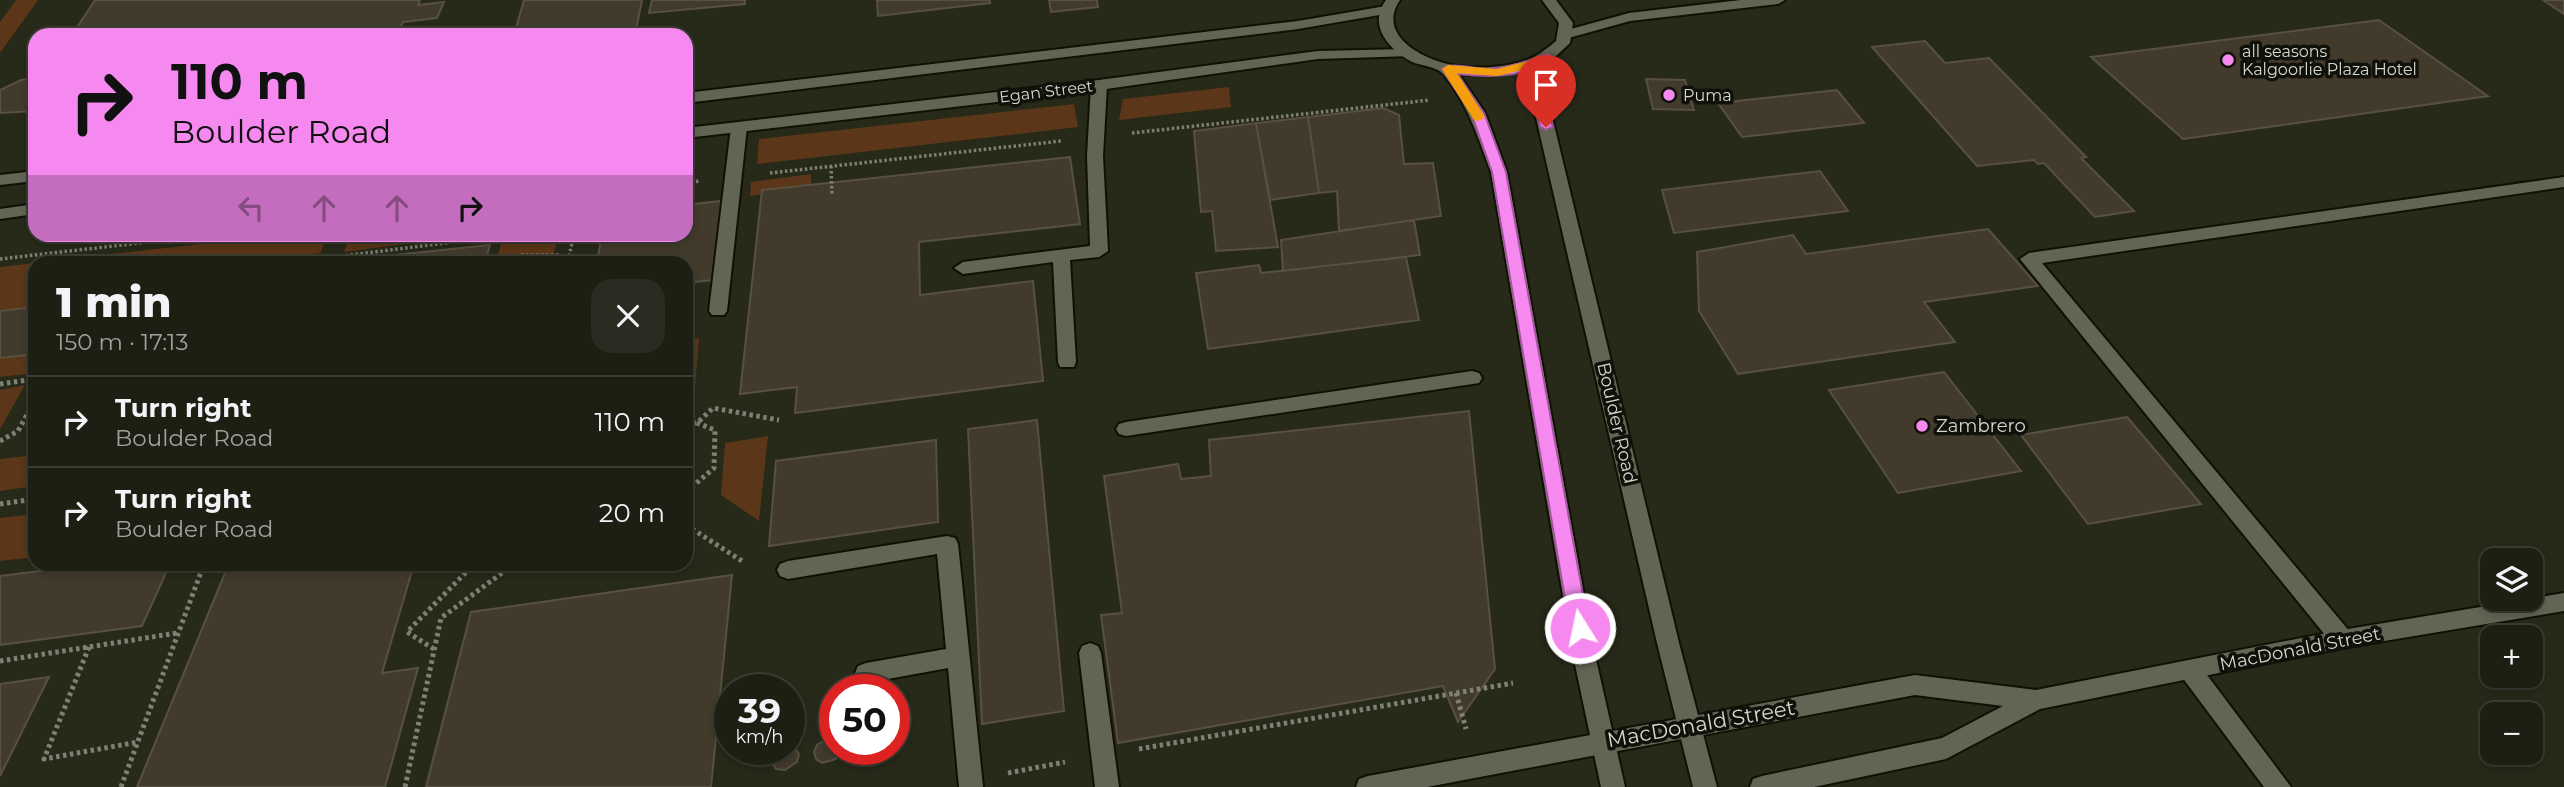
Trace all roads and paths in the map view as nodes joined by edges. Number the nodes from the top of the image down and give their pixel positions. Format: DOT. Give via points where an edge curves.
graph roads {
  1 [pos="1549,0"];
  2 [pos="1778,0"];
  3 [pos="1390,5"];
  4 [pos="1565,35"];
  5 [pos="1407,52"];
  6 [pos="1548,58"];
  7 [pos="1448,69"];
  8 [pos="1099,85"];
  9 [pos="693,97"];
  10 [pos="739,127"];
  11 [pos="693,132"];
  12 [pos="831,166"];
  13 [pos="28,177"];
  14 [pos="0,180"];
  15 [pos="2564,182"];
  16 [pos="832,194"];
  17 [pos="28,210"];
  18 [pos="0,214"];
  19 [pos="148,242"];
  20 [pos="452,242"];
  21 [pos="343,256"];
  22 [pos="522,256"];
  23 [pos="560,256"];
  24 [pos="1061,256"];
  25 [pos="0,259"];
  26 [pos="963,268"];
  27 [pos="718,311"];
  28 [pos="1067,362"];
  29 [pos="1472,378"];
  30 [pos="28,380"];
  31 [pos="0,384"];
  32 [pos="28,413"];
  33 [pos="779,420"];
  34 [pos="696,422"];
  35 [pos="693,423"];
  36 [pos="1126,429"];
  37 [pos="0,441"];
  38 [pos="693,486"];
  39 [pos="28,500"];
  40 [pos="0,504"];
  41 [pos="693,530"];
  42 [pos="742,561"];
  43 [pos="788,570"];
  44 [pos="201,571"];
  45 [pos="467,571"];
  46 [pos="505,571"];
  47 [pos="2564,602"];
  48 [pos="178,633"];
  49 [pos="2343,639"];
  50 [pos="89,647"];
  51 [pos="434,649"];
  52 [pos="1090,653"];
  53 [pos="958,657"];
  54 [pos="0,661"];
  55 [pos="2190,670"];
  56 [pos="866,673"];
  57 [pos="1513,683"];
  58 [pos="1456,693"];
  59 [pos="2036,700"];
  60 [pos="1689,726"];
  61 [pos="1466,729"];
  62 [pos="138,742"];
  63 [pos="1602,743"];
  64 [pos="1103,756"];
  65 [pos="970,783"];
  66 [pos="121,787"];
  67 [pos="405,787"];
  68 [pos="1107,787"];
  69 [pos="1368,787"];
  70 [pos="1613,787"];
  71 [pos="1705,787"];
  72 [pos="1762,787"];
  73 [pos="2279,787"];
  1 -- 4 [label="street" via="1563,15"];
  2 -- 4 [label="street" via="1629,17"];
  3 -- 5 [label="street" via="1386,29"];
  3 -- 9 [label="street, Egan Street" via="1284,27"];
  4 -- 6 [label="street, Boulder Road"];
  5 -- 7 [label="street"];
  5 -- 8 [label="street, Egan Street" via="1318,55"];
  6 -- 7 [label="street" via="1506,72"];
  6 -- 60 [label="street, Boulder Road" via="1540,100"];
  7 -- 63 [label="street" via="1477,113 1499,172"];
  8 -- 10 [label="street, Egan Street"];
  8 -- 24 [label="street" via="1095,156 1099,251"];
  10 -- 11 [label="street, Egan Street"];
  10 -- 27 [label="street"];
  12 -- 16 [label="path"];
  13 -- 14 [label="street"];
  15 -- 49 [label="street" via="2029,260"];
  17 -- 18 [label="street"];
  19 -- 25 [label="path"];
  20 -- 21 [label="path"];
  22 -- 23 [label="path"];
  24 -- 26 [label="street"];
  24 -- 28 [label="street"];
  29 -- 36 [label="street"];
  30 -- 31 [label="path"];
  32 -- 37 [label="path" via="18,431"];
  33 -- 34 [label="path" via="713,408"];
  34 -- 35 [label="path"];
  34 -- 38 [label="path" via="715,430 714,468"];
  39 -- 40 [label="path"];
  41 -- 42 [label="path"];
  43 -- 53 [label="street" via="947,544"];
  44 -- 48 [label="path"];
  45 -- 51 [label="path" via="407,632"];
  46 -- 51 [label="path" via="441,618"];
  47 -- 49 [label="street, MacDonald Street"];
  48 -- 50 [label="path"];
  48 -- 62 [label="path"];
  49 -- 55 [label="street, MacDonald Street"];
  50 -- 54 [label="path"];
  50 -- 62 [label="path" via="44,759"];
  51 -- 67 [label="path"];
  52 -- 64 [label="street"];
  53 -- 56 [label="street"];
  53 -- 65 [label="street"];
  55 -- 59 [label="street, MacDonald Street"];
  55 -- 73 [label="street"];
  57 -- 58 [label="path"];
  58 -- 61 [label="path"];
  58 -- 64 [label="path"];
  59 -- 60 [label="street, MacDonald Street" via="1915,685"];
  59 -- 72 [label="street, MacDonald Street" via="1945,748"];
  60 -- 63 [label="street, MacDonald Street"];
  60 -- 71 [label="street, Boulder Road"];
  62 -- 66 [label="path"];
  63 -- 69 [label="street, MacDonald Street"];
  63 -- 70 [label="street"];
  64 -- 65 [label="path"];
  64 -- 68 [label="street"];
}
